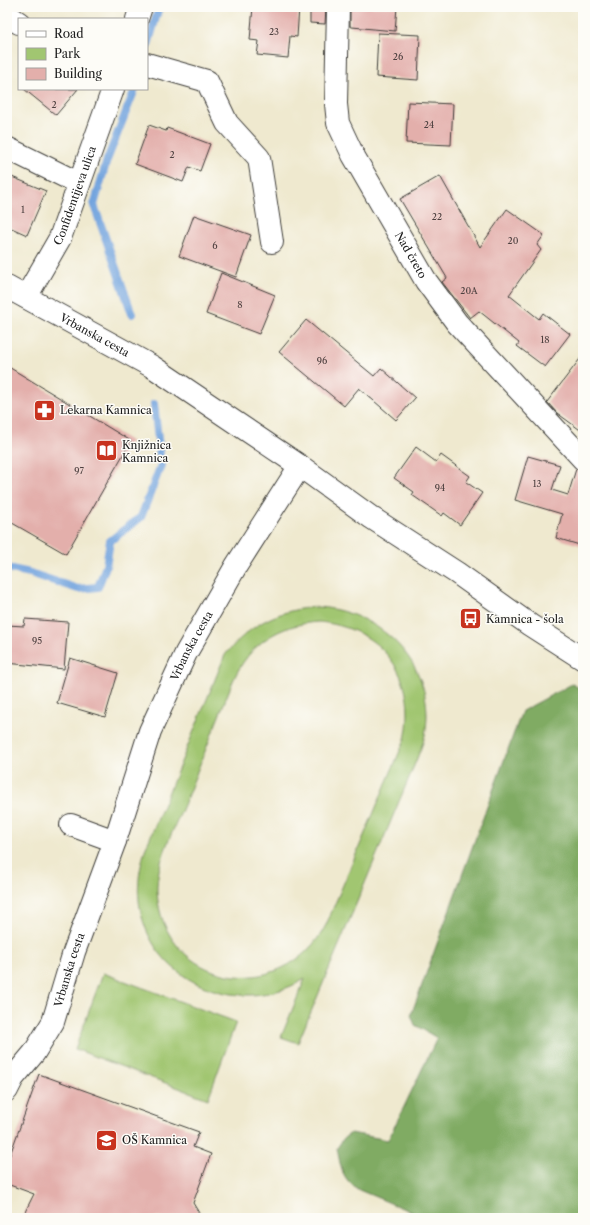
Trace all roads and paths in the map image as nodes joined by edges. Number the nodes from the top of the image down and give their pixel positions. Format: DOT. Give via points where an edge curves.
graph roads {
  1 [pos="141,7"];
  2 [pos="338,7"];
  3 [pos="7,14"];
  4 [pos="137,18"];
  5 [pos="18,22"];
  6 [pos="148,64"];
  7 [pos="111,90"];
  8 [pos="7,148"];
  9 [pos="78,183"];
  10 [pos="272,242"];
  11 [pos="7,287"];
  12 [pos="26,297"];
  13 [pos="583,459"];
  14 [pos="300,466"];
  15 [pos="583,659"];
  16 [pos="71,825"];
  17 [pos="115,841"];
  18 [pos="7,1090"];
  1 -- 4 [label="street"];
  2 -- 13 [label="street, Nad čreto" via="336,104 338,123 353,155 426,281 457,323"];
  3 -- 5 [label="street"];
  6 -- 10 [label="street" via="207,81 228,123 259,158"];
  7 -- 9 [label="street, Confidentijeva ulica"];
  8 -- 9 [label="street"];
  9 -- 12 [label="street, Confidentijeva ulica" via="60,238"];
  11 -- 12 [label="street, Vrbanska cesta"];
  12 -- 14 [label="street, Vrbanska cesta" via="153,367"];
  14 -- 15 [label="street, Vrbanska cesta" via="372,518"];
  14 -- 17 [label="street, Vrbanska cesta" via="236,566 186,653 150,731"];
  16 -- 17 [label="street"];
  17 -- 18 [label="street, Vrbanska cesta" via="74,952 53,1022"];
}
